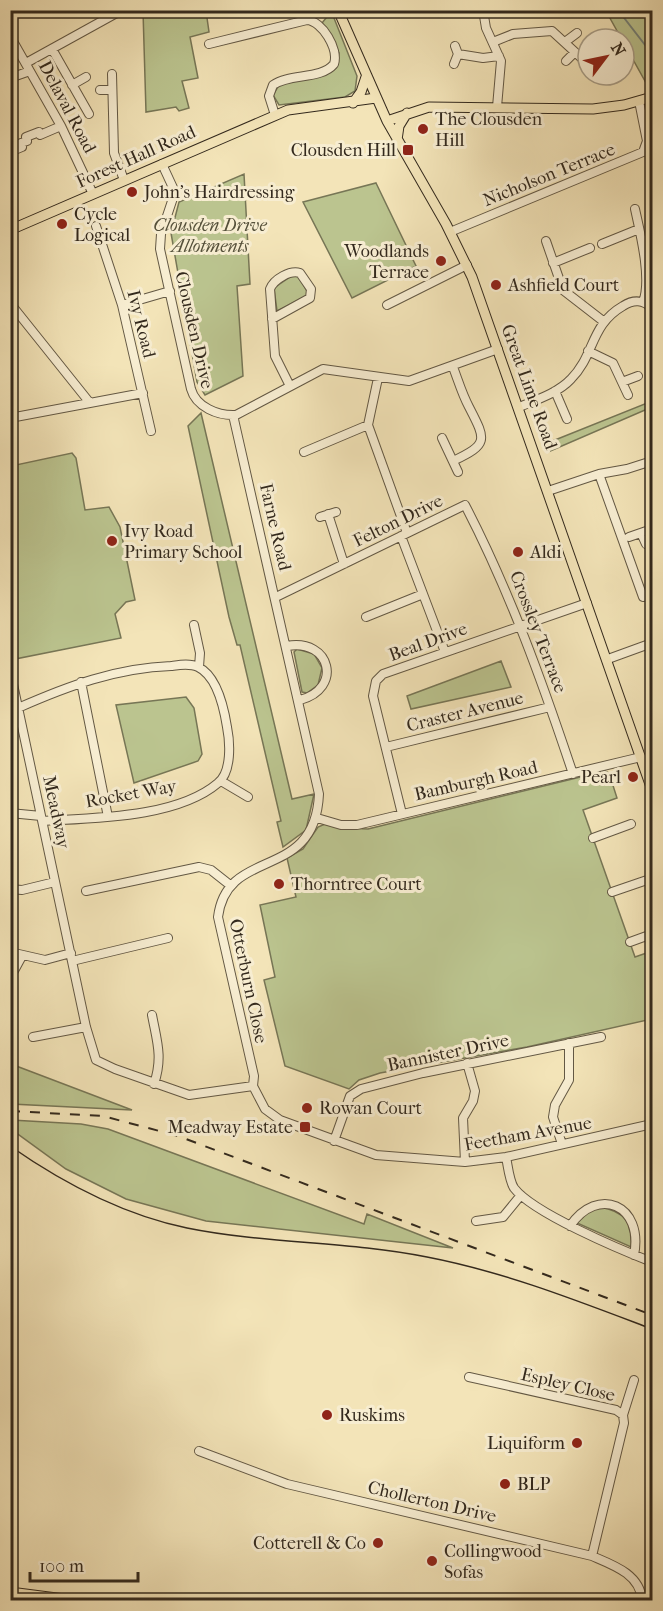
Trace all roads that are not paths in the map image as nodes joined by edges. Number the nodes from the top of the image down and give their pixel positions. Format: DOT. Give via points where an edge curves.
graph roads {
  1 [pos="122,10"];
  2 [pos="338,10"];
  3 [pos="483,10"];
  4 [pos="576,34"];
  5 [pos="10,36"];
  6 [pos="493,42"];
  7 [pos="565,42"];
  8 [pos="209,44"];
  9 [pos="455,46"];
  10 [pos="52,49"];
  11 [pos="574,53"];
  12 [pos="458,54"];
  13 [pos="499,56"];
  14 [pos="566,61"];
  15 [pos="454,64"];
  16 [pos="28,67"];
  17 [pos="112,74"];
  18 [pos="86,77"];
  19 [pos="366,77"];
  20 [pos="10,78"];
  21 [pos="72,86"];
  22 [pos="100,90"];
  23 [pos="112,90"];
  24 [pos="652,97"];
  25 [pos="376,98"];
  26 [pos="639,101"];
  27 [pos="353,103"];
  28 [pos="497,107"];
  29 [pos="407,113"];
  30 [pos="89,114"];
  31 [pos="275,115"];
  32 [pos="387,121"];
  33 [pos="61,126"];
  34 [pos="397,140"];
  35 [pos="10,152"];
  36 [pos="162,164"];
  37 [pos="124,180"];
  38 [pos="93,194"];
  39 [pos="635,208"];
  40 [pos="96,226"];
  41 [pos="639,229"];
  42 [pos="10,230"];
  43 [pos="450,232"];
  44 [pos="546,241"];
  45 [pos="602,244"];
  46 [pos="590,248"];
  47 [pos="553,263"];
  48 [pos="466,266"];
  49 [pos="170,291"];
  50 [pos="643,302"];
  51 [pos="10,303"];
  52 [pos="122,305"];
  53 [pos="387,306"];
  54 [pos="652,308"];
  55 [pos="272,320"];
  56 [pos="603,321"];
  57 [pos="498,349"];
  58 [pos="588,351"];
  59 [pos="453,367"];
  60 [pos="638,376"];
  61 [pos="378,378"];
  62 [pos="622,382"];
  63 [pos="290,386"];
  64 [pos="555,391"];
  65 [pos="143,393"];
  66 [pos="628,395"];
  67 [pos="90,403"];
  68 [pos="519,407"];
  69 [pos="233,416"];
  70 [pos="10,418"];
  71 [pos="567,419"];
  72 [pos="368,425"];
  73 [pos="152,431"];
  74 [pos="442,438"];
  75 [pos="304,452"];
  76 [pos="652,460"];
  77 [pos="453,462"];
  78 [pos="458,472"];
  79 [pos="599,474"];
  80 [pos="548,491"];
  81 [pos="465,505"];
  82 [pos="328,514"];
  83 [pos="652,529"];
  84 [pos="642,533"];
  85 [pos="404,535"];
  86 [pos="629,537"];
  87 [pos="646,544"];
  88 [pos="344,564"];
  89 [pos="423,594"];
  90 [pos="276,597"];
  91 [pos="643,597"];
  92 [pos="587,603"];
  93 [pos="366,617"];
  94 [pos="194,625"];
  95 [pos="522,626"];
  96 [pos="652,643"];
  97 [pos="287,646"];
  98 [pos="445,652"];
  99 [pos="608,659"];
  100 [pos="199,667"];
  101 [pos="10,670"];
  102 [pos="12,681"];
  103 [pos="81,682"];
  104 [pos="300,700"];
  105 [pos="550,706"];
  106 [pos="18,708"];
  107 [pos="386,747"];
  108 [pos="641,757"];
  109 [pos="573,774"];
  110 [pos="221,781"];
  111 [pos="652,790"];
  112 [pos="248,796"];
  113 [pos="10,813"];
  114 [pos="402,814"];
  115 [pos="108,817"];
  116 [pos="42,818"];
  117 [pos="317,818"];
  118 [pos="631,824"];
  119 [pos="593,838"];
  120 [pos="650,879"];
  121 [pos="55,882"];
  122 [pos="230,885"];
  123 [pos="10,889"];
  124 [pos="86,891"];
  125 [pos="612,892"];
  126 [pos="652,934"];
  127 [pos="168,938"];
  128 [pos="630,942"];
  129 [pos="10,952"];
  130 [pos="22,956"];
  131 [pos="71,957"];
  132 [pos="10,978"];
  133 [pos="152,1015"];
  134 [pos="86,1027"];
  135 [pos="33,1037"];
  136 [pos="601,1037"];
  137 [pos="568,1043"];
  138 [pos="467,1063"];
  139 [pos="154,1084"];
  140 [pos="253,1086"];
  141 [pos="652,1124"];
  142 [pos="334,1140"];
  143 [pos="562,1144"];
  144 [pos="506,1157"];
  145 [pos="465,1162"];
  146 [pos="521,1195"];
  147 [pos="476,1221"];
  148 [pos="570,1226"];
  149 [pos="634,1255"];
  150 [pos="652,1262"];
  151 [pos="469,1377"];
  152 [pos="634,1380"];
  153 [pos="623,1415"];
  154 [pos="199,1452"];
  155 [pos="592,1556"];
  156 [pos="10,1592"];
  157 [pos="72,1600"];
  158 [pos="642,1600"];
  1 -- 10 [label="street"];
  2 -- 19 [label="main road, Great Lime Road"];
  3 -- 6 [label="street"];
  4 -- 7 [label="street"];
  5 -- 16 [label="street, Delaval Road"];
  6 -- 7 [label="street" via="513,34 549,30"];
  6 -- 13 [label="street"];
  7 -- 11 [label="street"];
  8 -- 31 [label="street" via="320,20 335,52 334,64 327,70 273,85 269,96"];
  9 -- 12 [label="street"];
  10 -- 16 [label="street"];
  10 -- 21 [label="street"];
  11 -- 14 [label="street"];
  12 -- 13 [label="street"];
  12 -- 15 [label="street"];
  13 -- 28 [label="street" via="502,66"];
  16 -- 20 [label="street"];
  16 -- 33 [label="street, Delaval Road"];
  17 -- 23 [label="street"];
  18 -- 21 [label="street"];
  19 -- 25 [label="main road, Great Lime Road"];
  19 -- 27 [label="main road"];
  21 -- 30 [label="street"];
  22 -- 23 [label="street"];
  23 -- 37 [label="street" via="114,153"];
  24 -- 26 [label="main road"];
  25 -- 27 [label="main road, Forest Hall Road"];
  25 -- 32 [label="main road, Great Lime Road"];
  26 -- 28 [label="main road" via="593,109"];
  26 -- 43 [label="street, Nicholson Terrace" via="647,141 644,152"];
  27 -- 31 [label="main road, Forest Hall Road" via="296,108"];
  28 -- 29 [label="main road" via="429,106"];
  29 -- 32 [label="main road"];
  29 -- 34 [label="main road"];
  31 -- 36 [label="main road, Forest Hall Road"];
  32 -- 34 [label="main road, Great Lime Road"];
  33 -- 35 [label="street" via="26,137 22,147"];
  33 -- 38 [label="street, Delaval Road"];
  34 -- 43 [label="main road, Great Lime Road"];
  36 -- 37 [label="main road, Forest Hall Road"];
  36 -- 49 [label="street, Clousden Drive" via="175,192 160,241"];
  37 -- 38 [label="main road, Forest Hall Road"];
  38 -- 42 [label="main road, Forest Hall Road"];
  39 -- 41 [label="street"];
  40 -- 52 [label="street, Ivy Road"];
  41 -- 45 [label="street"];
  41 -- 50 [label="street" via="646,292"];
  43 -- 48 [label="main road, Great Lime Road"];
  44 -- 47 [label="street"];
  46 -- 47 [label="street"];
  47 -- 56 [label="street" via="563,290"];
  48 -- 53 [label="street"];
  48 -- 57 [label="main road, Great Lime Road"];
  49 -- 52 [label="street"];
  49 -- 69 [label="street, Clousden Drive" via="194,399"];
  50 -- 54 [label="street"];
  50 -- 56 [label="street" via="629,302"];
  51 -- 67 [label="street"];
  52 -- 65 [label="street, Ivy Road"];
  55 -- 55 [label="street" via="272,284 292,272 300,273 311,289 310,298"];
  55 -- 63 [label="street" via="275,356"];
  56 -- 58 [label="street"];
  57 -- 59 [label="street"];
  57 -- 68 [label="main road, Great Lime Road"];
  58 -- 62 [label="street" via="613,363"];
  58 -- 64 [label="street" via="579,371"];
  59 -- 61 [label="street" via="409,381"];
  59 -- 77 [label="street" via="482,436 476,449"];
  60 -- 62 [label="street"];
  61 -- 63 [label="street" via="328,369"];
  61 -- 72 [label="street"];
  62 -- 66 [label="street"];
  63 -- 69 [label="street"];
  64 -- 68 [label="street"];
  64 -- 71 [label="street"];
  65 -- 67 [label="street"];
  65 -- 73 [label="street, Ivy Road"];
  67 -- 70 [label="street"];
  68 -- 80 [label="main road, Great Lime Road"];
  69 -- 90 [label="street, Farne Road"];
  72 -- 75 [label="street"];
  72 -- 85 [label="street"];
  74 -- 77 [label="street"];
  76 -- 79 [label="street" via="627,470"];
  77 -- 78 [label="street"];
  79 -- 80 [label="street"];
  79 -- 91 [label="street"];
  80 -- 92 [label="main road, Great Lime Road"];
  81 -- 85 [label="street, Felton Drive"];
  81 -- 95 [label="street, Crossley Terrace"];
  82 -- 88 [label="street, Felton Drive"];
  83 -- 84 [label="street"];
  84 -- 86 [label="street"];
  84 -- 87 [label="street"];
  85 -- 88 [label="street, Felton Drive"];
  85 -- 89 [label="street"];
  88 -- 90 [label="street, Felton Drive"];
  89 -- 93 [label="street"];
  89 -- 98 [label="street"];
  90 -- 97 [label="street, Farne Road"];
  92 -- 95 [label="street, Beal Drive"];
  92 -- 99 [label="main road, Great Lime Road"];
  94 -- 100 [label="street"];
  95 -- 98 [label="street, Beal Drive"];
  95 -- 105 [label="street, Crossley Terrace"];
  96 -- 99 [label="street"];
  97 -- 104 [label="street, Farne Road"];
  97 -- 104 [label="street" via="300,644 315,649 327,669 319,692"];
  98 -- 107 [label="street, Beal Drive" via="383,674 376,681 373,696"];
  99 -- 108 [label="main road, Great Lime Road"];
  100 -- 103 [label="street" via="153,666"];
  100 -- 110 [label="street" via="215,688 229,735 229,755"];
  101 -- 102 [label="street, Meadway"];
  102 -- 106 [label="street, Meadway"];
  103 -- 106 [label="street"];
  103 -- 115 [label="street"];
  104 -- 117 [label="street, Farne Road" via="318,778"];
  105 -- 107 [label="street, Craster Avenue"];
  105 -- 109 [label="street, Crossley Terrace"];
  106 -- 116 [label="street, Meadway"];
  107 -- 114 [label="street, Beal Drive"];
  108 -- 109 [label="street, Bamburgh Road"];
  108 -- 111 [label="main road, Great Lime Road"];
  109 -- 114 [label="street, Bamburgh Road"];
  110 -- 112 [label="street"];
  110 -- 115 [label="street, Rocket Way" via="189,799"];
  113 -- 116 [label="street, Rocket Way"];
  114 -- 117 [label="street, Bamburgh Road" via="357,825"];
  115 -- 116 [label="street, Rocket Way"];
  116 -- 121 [label="street, Meadway"];
  117 -- 122 [label="street" via="304,843"];
  118 -- 119 [label="street"];
  120 -- 125 [label="street"];
  121 -- 123 [label="street"];
  121 -- 131 [label="street, Meadway"];
  122 -- 124 [label="street" via="211,870 199,867"];
  122 -- 140 [label="street, Otterburn Close" via="222,896 218,917 254,1076"];
  126 -- 128 [label="street"];
  127 -- 131 [label="street"];
  129 -- 130 [label="street"];
  130 -- 131 [label="street" via="45,960"];
  130 -- 132 [label="street"];
  131 -- 134 [label="street, Meadway"];
  133 -- 139 [label="street" via="160,1054"];
  134 -- 135 [label="street"];
  134 -- 139 [label="street, Meadway" via="92,1053 100,1063"];
  136 -- 137 [label="street, Bannister Drive"];
  137 -- 138 [label="street, Bannister Drive"];
  137 -- 143 [label="street" via="569,1080 553,1117"];
  138 -- 142 [label="street, Bannister Drive" via="355,1091"];
  138 -- 145 [label="street" via="475,1091 463,1118"];
  139 -- 140 [label="street, Meadway" via="177,1093 199,1095"];
  140 -- 142 [label="street, Feetham Avenue" via="274,1118"];
  141 -- 143 [label="street, Feetham Avenue"];
  142 -- 145 [label="street, Feetham Avenue" via="376,1155"];
  143 -- 144 [label="street, Feetham Avenue"];
  144 -- 145 [label="street, Feetham Avenue"];
  144 -- 146 [label="street" via="512,1183"];
  146 -- 147 [label="street" via="503,1217"];
  146 -- 148 [label="street"];
  148 -- 149 [label="street"];
  148 -- 149 [label="street" via="585,1209 609,1204 617,1207 634,1224"];
  149 -- 150 [label="street"];
  151 -- 153 [label="street, Espley Close" via="616,1410"];
  152 -- 153 [label="street"];
  153 -- 155 [label="street, Espley Close"];
  154 -- 155 [label="street, Chollerton Drive" via="296,1486"];
  155 -- 158 [label="street, Chollerton Drive" via="630,1576"];
  156 -- 157 [label="main road"];
}
